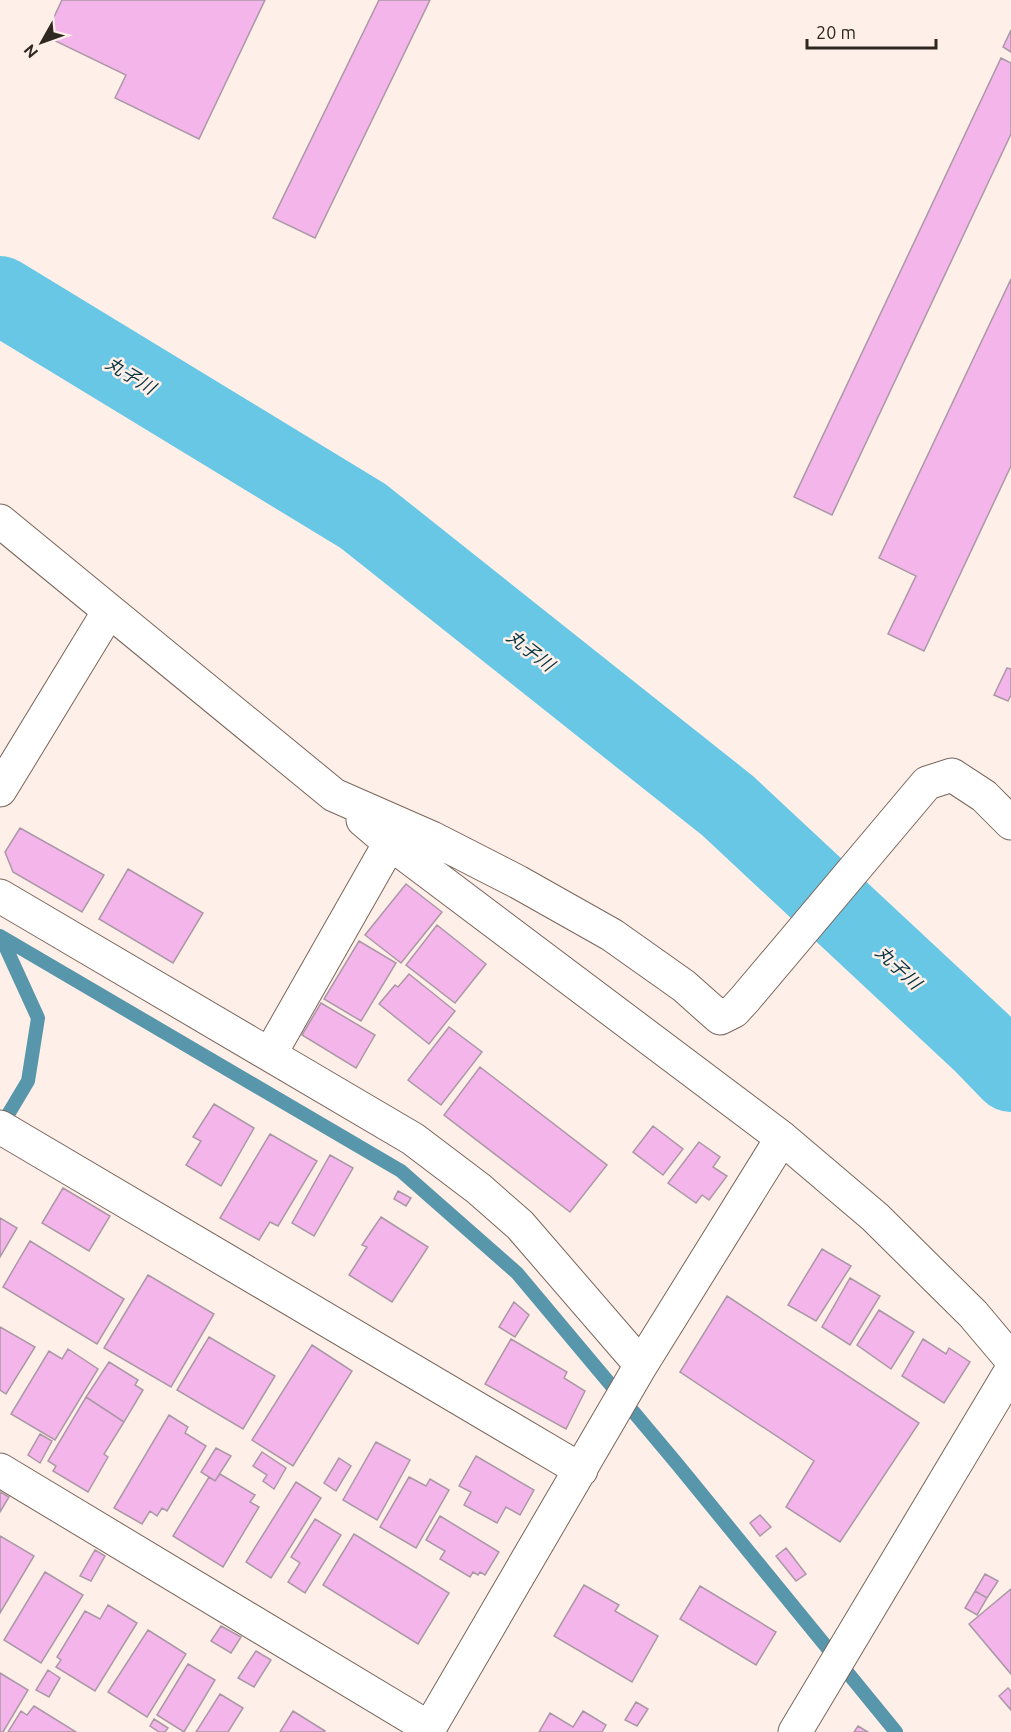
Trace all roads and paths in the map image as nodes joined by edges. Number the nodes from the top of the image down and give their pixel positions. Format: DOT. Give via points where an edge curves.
graph roads {
  1 [pos="0,521"];
  2 [pos="109,611"];
  3 [pos="0,790"];
  4 [pos="334,795"];
  5 [pos="1011,824"];
  6 [pos="390,843"];
  7 [pos="0,896"];
  8 [pos="270,1054"];
  9 [pos="0,1127"];
  10 [pos="782,1138"];
  11 [pos="1011,1359"];
  12 [pos="641,1365"];
  13 [pos="1011,1371"];
  14 [pos="0,1470"];
  15 [pos="581,1470"];
  16 [pos="428,1730"];
  17 [pos="795,1732"];
  1 -- 2 [label="street"];
  2 -- 3 [label="street"];
  2 -- 4 [label="street"];
  4 -- 5 [label="street" via="432,838 602,929 684,986 720,1018 745,999 927,783 952,775 984,796"];
  4 -- 6 [label="street"];
  6 -- 8 [label="street"];
  6 -- 10 [label="street"];
  7 -- 8 [label="street"];
  8 -- 12 [label="street" via="413,1139 479,1189 520,1225"];
  9 -- 15 [label="street"];
  10 -- 11 [label="street" via="875,1217 973,1314"];
  10 -- 12 [label="street"];
  12 -- 15 [label="street"];
  13 -- 17 [label="street"];
  14 -- 16 [label="street"];
  15 -- 16 [label="street"];
}
